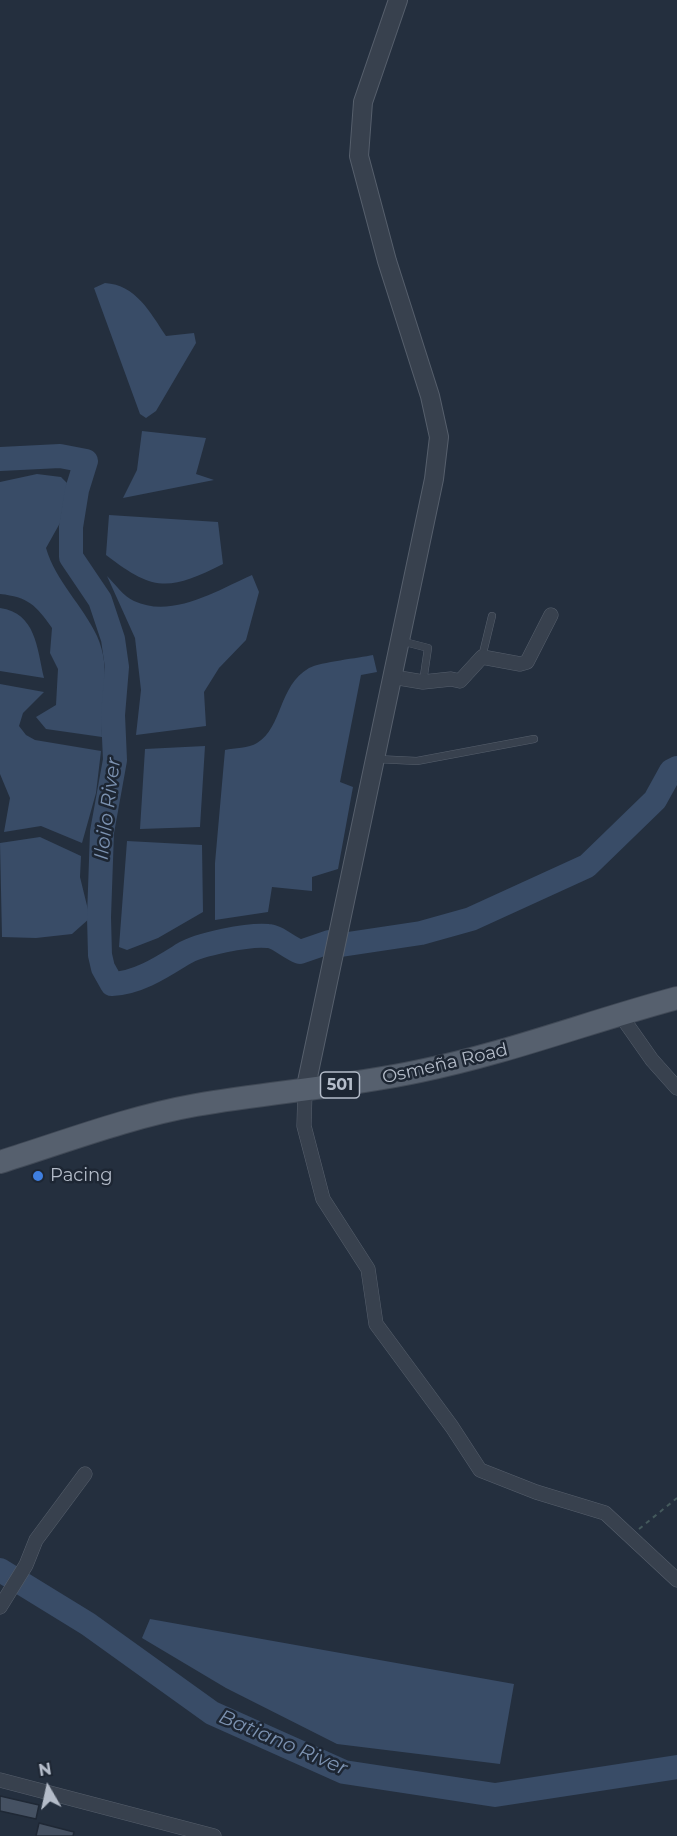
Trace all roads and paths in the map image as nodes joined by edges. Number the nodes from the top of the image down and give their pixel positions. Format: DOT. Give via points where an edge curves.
graph roads {
  1 [pos="398,0"];
  2 [pos="551,615"];
  3 [pos="492,616"];
  4 [pos="400,640"];
  5 [pos="482,657"];
  6 [pos="393,677"];
  7 [pos="423,682"];
  8 [pos="534,739"];
  9 [pos="376,759"];
  10 [pos="677,998"];
  11 [pos="619,1013"];
  12 [pos="677,1088"];
  13 [pos="305,1091"];
  14 [pos="0,1162"];
  15 [pos="85,1474"];
  16 [pos="677,1498"];
  17 [pos="630,1536"];
  18 [pos="677,1580"];
  19 [pos="2,1603"];
  20 [pos="0,1780"];
  21 [pos="214,1836"];
  1 -- 4 [label="street" via="363,102 359,156 440,436"];
  2 -- 5 [label="street" via="527,662"];
  3 -- 5 [label="lane"];
  4 -- 6 [label="street"];
  4 -- 7 [label="lane" via="428,648"];
  5 -- 7 [label="street" via="460,681 451,678"];
  6 -- 7 [label="street"];
  6 -- 9 [label="street"];
  8 -- 9 [label="lane" via="417,760"];
  9 -- 13 [label="street"];
  10 -- 11 [label="main road, Osmeña Road / 501"];
  11 -- 12 [label="street"];
  11 -- 13 [label="main road, Osmeña Road / 501" via="492,1056"];
  13 -- 14 [label="main road, Osmeña Road / 501" via="195,1105"];
  13 -- 17 [label="street" via="304,1126 323,1199 368,1269 376,1324 480,1470 605,1513"];
  15 -- 19 [label="street" via="36,1540 26,1565"];
  16 -- 17 [label="path"];
  17 -- 18 [label="street"];
  20 -- 21 [label="street"];
}
